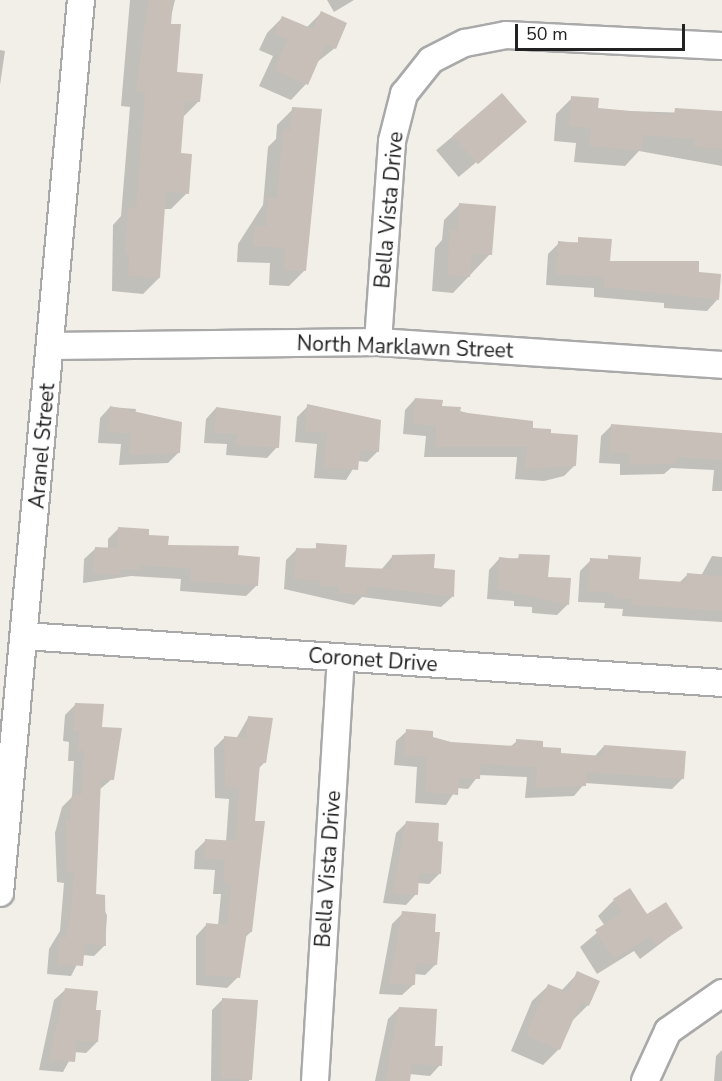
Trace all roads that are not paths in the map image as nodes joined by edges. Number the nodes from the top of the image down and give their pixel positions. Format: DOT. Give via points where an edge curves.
graph roads {
  1 [pos="81,0"];
  2 [pos="722,46"];
  3 [pos="378,342"];
  4 [pos="51,346"];
  5 [pos="722,365"];
  6 [pos="24,636"];
  7 [pos="341,658"];
  8 [pos="722,682"];
  9 [pos="0,893"];
  10 [pos="722,993"];
  11 [pos="315,1081"];
  12 [pos="645,1081"];
  1 -- 4 [label="street, Aranel Street"];
  2 -- 3 [label="street, Bella Vista Drive" via="506,34 465,43 431,60 404,94 392,141"];
  3 -- 4 [label="street, North Marklawn Street"];
  3 -- 5 [label="street, North Marklawn Street"];
  4 -- 6 [label="street, Aranel Street"];
  6 -- 7 [label="street, Coronet Drive"];
  6 -- 9 [label="street, Aranel Street"];
  7 -- 8 [label="street, Coronet Drive"];
  7 -- 11 [label="street, Bella Vista Drive"];
  10 -- 12 [label="street" via="668,1031"];
}
